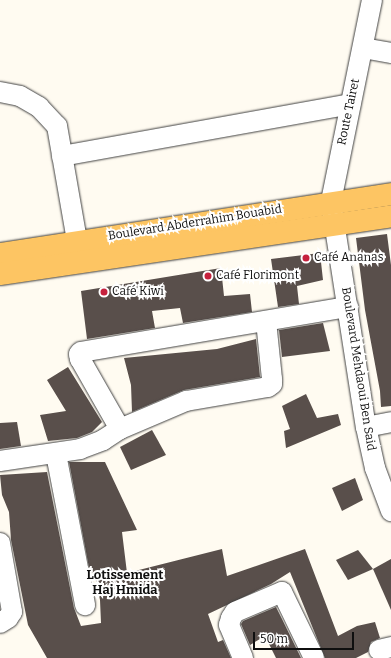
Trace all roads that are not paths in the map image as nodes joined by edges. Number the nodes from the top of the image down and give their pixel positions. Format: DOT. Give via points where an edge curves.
graph roads {
  1 [pos="372,0"];
  2 [pos="363,48"];
  3 [pos="391,52"];
  4 [pos="0,92"];
  5 [pos="350,104"];
  6 [pos="62,156"];
  7 [pos="391,194"];
  8 [pos="331,202"];
  9 [pos="391,216"];
  10 [pos="334,224"];
  11 [pos="77,241"];
  12 [pos="0,254"];
  13 [pos="0,274"];
  14 [pos="348,307"];
  15 [pos="266,321"];
  16 [pos="391,422"];
  17 [pos="366,427"];
  18 [pos="120,429"];
  19 [pos="56,454"];
  20 [pos="0,462"];
  21 [pos="391,511"];
  22 [pos="0,543"];
  23 [pos="85,605"];
  24 [pos="0,623"];
  25 [pos="243,658"];
  26 [pos="314,658"];
  1 -- 2 [label="street, Route Tairet"];
  2 -- 3 [label="street"];
  2 -- 5 [label="street, Route Tairet"];
  4 -- 6 [label="street" via="20,96 47,114 57,126"];
  5 -- 6 [label="street"];
  5 -- 8 [label="street, Route Tairet"];
  6 -- 11 [label="street"];
  7 -- 8 [label="main road, Boulevard Abderrahim Bouabid"];
  8 -- 10 [label="street, Route Tairet"];
  8 -- 11 [label="main road, Boulevard Abderrahim Bouabid"];
  9 -- 10 [label="main road, Boulevard Abderrahim Bouabid"];
  10 -- 13 [label="main road, Boulevard Abderrahim Bouabid"];
  10 -- 14 [label="street, Boulevard Mehdaoui Ben Said"];
  11 -- 12 [label="main road, Boulevard Abderrahim Bouabid"];
  14 -- 15 [label="street"];
  14 -- 17 [label="street, Boulevard Mehdaoui Ben Said"];
  15 -- 18 [label="street" via="272,379 272,384 268,387 186,401"];
  15 -- 18 [label="street" via="81,352 80,359"];
  16 -- 17 [label="street"];
  17 -- 21 [label="street, Boulevard Mehdaoui Ben Said" via="375,468"];
  18 -- 19 [label="street" via="91,446"];
  19 -- 20 [label="street"];
  19 -- 23 [label="street"];
  22 -- 24 [label="street" via="12,612"];
  25 -- 26 [label="street" via="229,625 234,612 282,592"];
}
